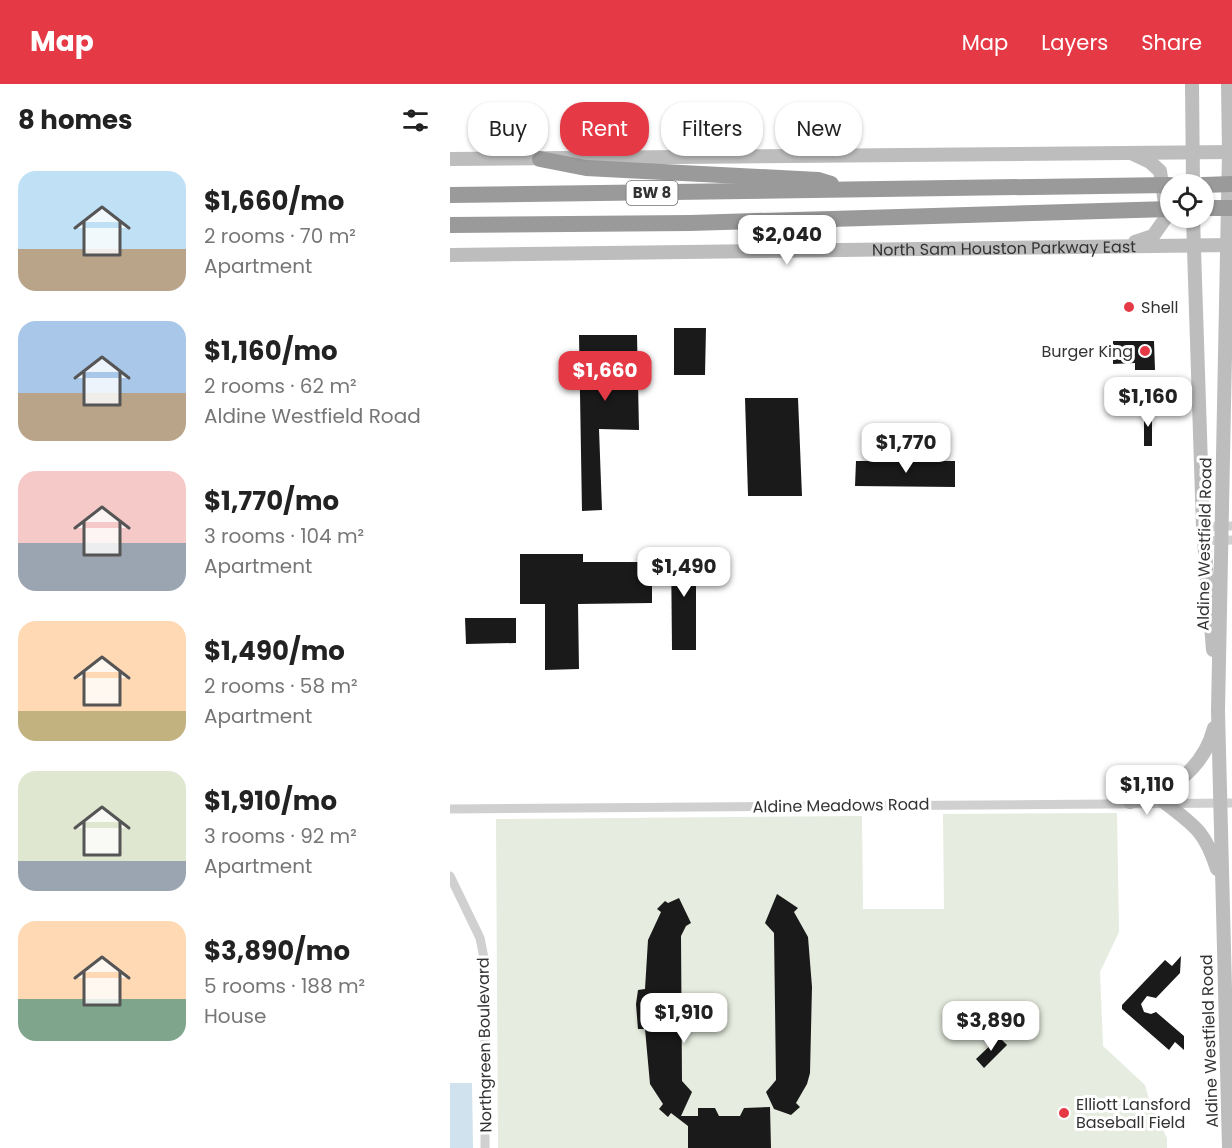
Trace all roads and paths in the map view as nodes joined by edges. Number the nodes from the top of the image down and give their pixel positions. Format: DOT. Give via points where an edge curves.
graph roads {
  1 [pos="1192,84"];
  2 [pos="1228,84"];
  3 [pos="1128,152"];
  4 [pos="1192,152"];
  5 [pos="1231,152"];
  6 [pos="450,159"];
  7 [pos="540,159"];
  8 [pos="1192,174"];
  9 [pos="1232,184"];
  10 [pos="1160,185"];
  11 [pos="1214,185"];
  12 [pos="855,191"];
  13 [pos="450,195"];
  14 [pos="1214,208"];
  15 [pos="1232,208"];
  16 [pos="1160,209"];
  17 [pos="450,227"];
  18 [pos="1193,228"];
  19 [pos="1124,246"];
  20 [pos="1192,246"];
  21 [pos="1229,246"];
  22 [pos="450,255"];
  23 [pos="1226,533"];
  24 [pos="1203,534"];
  25 [pos="1219,681"];
  26 [pos="1218,711"];
  27 [pos="1130,802"];
  28 [pos="1164,802"];
  29 [pos="1226,803"];
  30 [pos="450,809"];
  31 [pos="450,876"];
  32 [pos="1221,885"];
  33 [pos="485,1148"];
  34 [pos="1229,1148"];
  1 -- 4 [label="main road"];
  2 -- 5 [label="main road, Aldine Westfield Road"];
  3 -- 4 [label="main road"];
  3 -- 7 [label="main road"];
  3 -- 19 [label="main road" via="1160,171 1167,216 1153,236"];
  4 -- 5 [label="main road"];
  4 -- 8 [label="main road"];
  5 -- 21 [label="main road, Aldine Westfield Road"];
  6 -- 7 [label="main road"];
  7 -- 12 [label="highway" via="586,168 818,180"];
  9 -- 11 [label="highway"];
  10 -- 12 [label="highway, BW 8"];
  12 -- 13 [label="highway, BW 8"];
  14 -- 15 [label="highway"];
  16 -- 17 [label="highway, North Sam Houston Parkway East / BW 8"];
  18 -- 20 [label="main road, Aldine Westfield Road"];
  19 -- 20 [label="main road, North Sam Houston Parkway East"];
  19 -- 22 [label="main road, North Sam Houston Parkway East"];
  20 -- 21 [label="main road, North Sam Houston Parkway East"];
  20 -- 24 [label="main road, Aldine Westfield Road"];
  21 -- 23 [label="main road, Aldine Westfield Road"];
  23 -- 24 [label="street"];
  23 -- 24 [label="street"];
  23 -- 25 [label="main road, Aldine Westfield Road"];
  24 -- 25 [label="main road, Aldine Westfield Road" via="1210,634"];
  25 -- 26 [label="main road, Aldine Westfield Road"];
  26 -- 27 [label="main road" via="1209,747 1192,770 1155,795"];
  26 -- 29 [label="main road, Aldine Westfield Road"];
  27 -- 28 [label="street, Aldine Meadows Road"];
  27 -- 30 [label="street, Aldine Meadows Road"];
  28 -- 29 [label="street, Aldine Meadows Road"];
  28 -- 32 [label="main road" via="1198,828 1209,843"];
  29 -- 32 [label="main road, Aldine Westfield Road"];
  31 -- 33 [label="street, Northgreen Boulevard" via="480,938 485,963"];
  32 -- 34 [label="main road, Aldine Westfield Road"];
}
